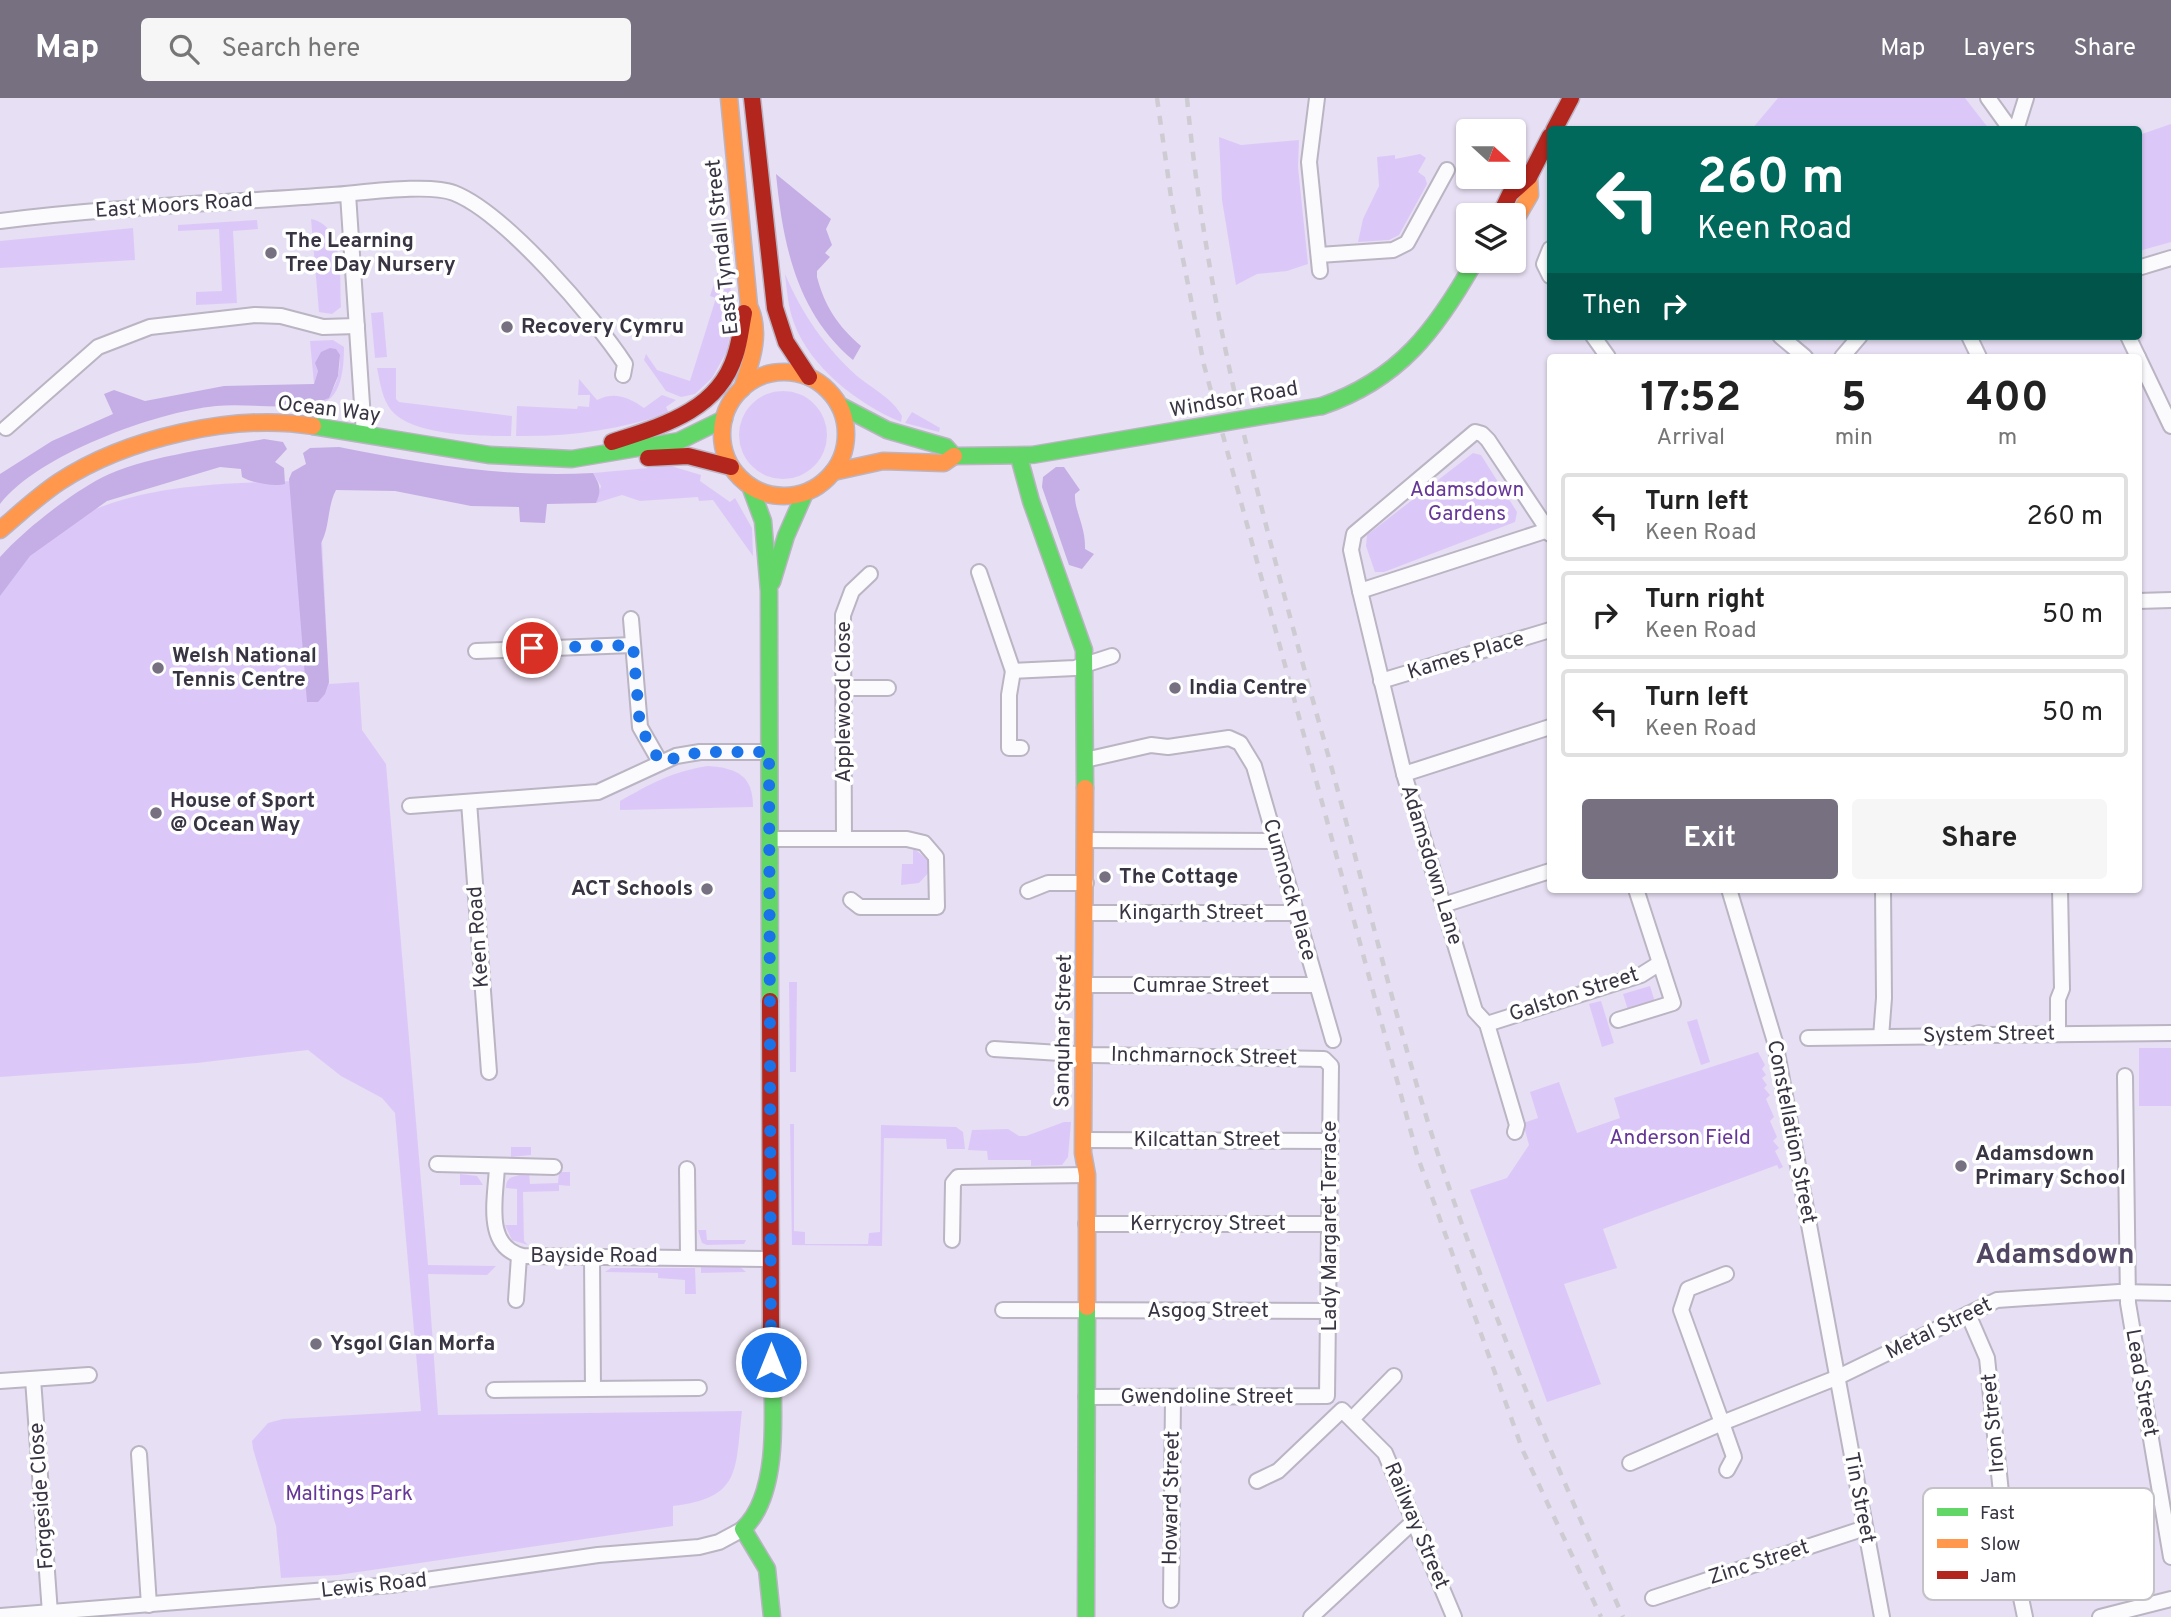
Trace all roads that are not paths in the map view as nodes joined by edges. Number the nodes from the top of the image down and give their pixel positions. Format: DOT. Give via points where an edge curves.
graph roads {
  1 [pos="729,98"];
  2 [pos="752,98"];
  3 [pos="1317,98"];
  4 [pos="1571,98"];
  5 [pos="1988,98"];
  6 [pos="2026,98"];
  7 [pos="1556,126"];
  8 [pos="2010,126"];
  9 [pos="2015,126"];
  10 [pos="1547,142"];
  11 [pos="1447,170"];
  12 [pos="1529,177"];
  13 [pos="348,194"];
  14 [pos="1506,203"];
  15 [pos="1525,203"];
  16 [pos="0,221"];
  17 [pos="1319,255"];
  18 [pos="2171,258"];
  19 [pos="2142,267"];
  20 [pos="1320,271"];
  21 [pos="1470,273"];
  22 [pos="1476,273"];
  23 [pos="1468,277"];
  24 [pos="749,306"];
  25 [pos="357,326"];
  26 [pos="1785,340"];
  27 [pos="1857,340"];
  28 [pos="1801,354"];
  29 [pos="1845,354"];
  30 [pos="2142,365"];
  31 [pos="623,375"];
  32 [pos="809,377"];
  33 [pos="742,389"];
  34 [pos="839,405"];
  35 [pos="724,419"];
  36 [pos="2171,426"];
  37 [pos="6,428"];
  38 [pos="364,434"];
  39 [pos="954,456"];
  40 [pos="1026,456"];
  41 [pos="595,457"];
  42 [pos="731,467"];
  43 [pos="833,472"];
  44 [pos="750,486"];
  45 [pos="805,493"];
  46 [pos="1547,529"];
  47 [pos="0,530"];
  48 [pos="1547,533"];
  49 [pos="979,572"];
  50 [pos="870,574"];
  51 [pos="769,591"];
  52 [pos="1360,591"];
  53 [pos="2171,600"];
  54 [pos="2142,601"];
  55 [pos="631,619"];
  56 [pos="1547,631"];
  57 [pos="633,645"];
  58 [pos="477,651"];
  59 [pos="1112,656"];
  60 [pos="1086,666"];
  61 [pos="1013,671"];
  62 [pos="1381,681"];
  63 [pos="844,688"];
  64 [pos="888,688"];
  65 [pos="1547,728"];
  66 [pos="1021,748"];
  67 [pos="769,752"];
  68 [pos="1085,760"];
  69 [pos="660,762"];
  70 [pos="1404,774"];
  71 [pos="469,802"];
  72 [pos="411,806"];
  73 [pos="770,839"];
  74 [pos="845,839"];
  75 [pos="1085,840"];
  76 [pos="1275,841"];
  77 [pos="1547,872"];
  78 [pos="1086,883"];
  79 [pos="1028,891"];
  80 [pos="1637,893"];
  81 [pos="1730,893"];
  82 [pos="1883,893"];
  83 [pos="2060,893"];
  84 [pos="852,900"];
  85 [pos="1443,905"];
  86 [pos="1086,913"];
  87 [pos="1295,914"];
  88 [pos="1660,963"];
  89 [pos="1086,985"];
  90 [pos="1316,985"];
  91 [pos="1618,1020"];
  92 [pos="1487,1024"];
  93 [pos="2171,1033"];
  94 [pos="2058,1034"];
  95 [pos="1881,1037"];
  96 [pos="1808,1038"];
  97 [pos="1333,1040"];
  98 [pos="994,1048"];
  99 [pos="1084,1054"];
  100 [pos="1324,1059"];
  101 [pos="489,1072"];
  102 [pos="2125,1076"];
  103 [pos="1515,1132"];
  104 [pos="1083,1140"];
  105 [pos="1331,1141"];
  106 [pos="437,1164"];
  107 [pos="497,1166"];
  108 [pos="554,1167"];
  109 [pos="687,1169"];
  110 [pos="1087,1175"];
  111 [pos="1086,1224"];
  112 [pos="1331,1224"];
  113 [pos="952,1240"];
  114 [pos="519,1256"];
  115 [pos="688,1256"];
  116 [pos="592,1257"];
  117 [pos="771,1259"];
  118 [pos="1726,1275"];
  119 [pos="2127,1292"];
  120 [pos="2171,1293"];
  121 [pos="516,1300"];
  122 [pos="1003,1310"];
  123 [pos="1086,1311"];
  124 [pos="1330,1311"];
  125 [pos="1968,1314"];
  126 [pos="89,1375"];
  127 [pos="1394,1376"];
  128 [pos="1836,1378"];
  129 [pos="33,1379"];
  130 [pos="0,1381"];
  131 [pos="699,1388"];
  132 [pos="593,1389"];
  133 [pos="494,1390"];
  134 [pos="1327,1395"];
  135 [pos="1086,1397"];
  136 [pos="1173,1397"];
  137 [pos="1347,1414"];
  138 [pos="1722,1423"];
  139 [pos="139,1454"];
  140 [pos="1630,1463"];
  141 [pos="1727,1470"];
  142 [pos="1257,1481"];
  143 [pos="2001,1488"];
  144 [pos="1415,1521"];
  145 [pos="1865,1528"];
  146 [pos="743,1529"];
  147 [pos="2171,1557"];
  148 [pos="1653,1598"];
  149 [pos="2171,1599"];
  150 [pos="1171,1600"];
  151 [pos="149,1605"];
  152 [pos="50,1613"];
  153 [pos="0,1616"];
  154 [pos="772,1617"];
  155 [pos="1086,1617"];
  156 [pos="1311,1617"];
  157 [pos="1454,1617"];
  158 [pos="1882,1617"];
  159 [pos="2100,1617"];
  1 -- 24 [label="street, East Tyndall Street"];
  2 -- 32 [label="street, East Tyndall Street" via="779,325"];
  3 -- 17 [label="street" via="1309,162"];
  4 -- 7 [label="street"];
  5 -- 8 [label="street"];
  6 -- 9 [label="street"];
  10 -- 12 [label="street"];
  11 -- 17 [label="street" via="1407,243 1394,250"];
  12 -- 14 [label="street"];
  12 -- 15 [label="street" via="1530,195"];
  13 -- 16 [label="street, East Moors Road"];
  13 -- 25 [label="street"];
  13 -- 31 [label="street, East Moors Road" via="440,190 469,202 573,297 625,364"];
  17 -- 20 [label="street"];
  18 -- 19 [label="street"];
  21 -- 23 [label="street, Windsor Road"];
  22 -- 23 [label="street, Windsor Road"];
  23 -- 40 [label="street, Windsor Road, bridge" via="1402,363 1365,391 1322,406"];
  24 -- 33 [label="street, East Tyndall Street" via="754,314 755,342"];
  24 -- 41 [label="street" via="743,314 731,368 708,399 671,424 616,438"];
  25 -- 37 [label="street" via="323,327 281,316 255,315 150,327 98,347"];
  25 -- 38 [label="street"];
  26 -- 28 [label="street"];
  27 -- 29 [label="street"];
  30 -- 36 [label="street"];
  32 -- 33 [label="street" via="774,373"];
  32 -- 34 [label="street" via="827,389"];
  33 -- 35 [label="street"];
  34 -- 39 [label="street, Windsor Road" via="887,430 946,447"];
  34 -- 43 [label="street" via="846,439"];
  35 -- 41 [label="street, Ocean Way" via="679,441"];
  35 -- 42 [label="street" via="723,443"];
  38 -- 41 [label="street, Ocean Way" via="490,455"];
  38 -- 47 [label="street, Ocean Way" via="319,425 254,423 162,437 69,476"];
  39 -- 40 [label="street, Windsor Road"];
  39 -- 43 [label="street, Windsor Road" via="944,463 883,461"];
  40 -- 60 [label="street, Sanquhar Street" via="1031,501"];
  41 -- 42 [label="street, Ocean Way" via="615,462 688,456"];
  42 -- 44 [label="street"];
  43 -- 45 [label="street"];
  44 -- 45 [label="street" via="768,494"];
  44 -- 51 [label="street" via="763,521"];
  45 -- 51 [label="street"];
  46 -- 52 [label="street, Adamsdown Lane" via="1488,440 1475,432 1354,534 1350,550"];
  48 -- 52 [label="street"];
  49 -- 61 [label="street"];
  50 -- 63 [label="street, Applewood Close" via="845,603"];
  51 -- 67 [label="street"];
  52 -- 62 [label="street, Adamsdown Lane"];
  53 -- 54 [label="street"];
  55 -- 57 [label="street"];
  56 -- 62 [label="street, Kames Place"];
  57 -- 58 [label="street"];
  57 -- 69 [label="street" via="640,727"];
  59 -- 60 [label="street"];
  60 -- 61 [label="street"];
  60 -- 68 [label="street, Sanquhar Street"];
  61 -- 66 [label="street" via="1009,748"];
  62 -- 70 [label="street, Adamsdown Lane"];
  63 -- 64 [label="street"];
  63 -- 74 [label="street, Applewood Close"];
  65 -- 70 [label="street"];
  67 -- 69 [label="street" via="700,752"];
  67 -- 73 [label="street"];
  68 -- 75 [label="street, Sanquhar Street"];
  68 -- 76 [label="street, Cumnock Place" via="1151,745 1163,748 1229,738 1238,742 1254,766"];
  69 -- 71 [label="street" via="598,792"];
  70 -- 85 [label="street, Adamsdown Lane"];
  71 -- 72 [label="street"];
  71 -- 101 [label="street, Keen Road"];
  73 -- 74 [label="street"];
  73 -- 117 [label="street"];
  74 -- 84 [label="street" via="915,840 932,850 938,867 937,907 860,907"];
  75 -- 76 [label="street"];
  75 -- 78 [label="street, Sanquhar Street"];
  76 -- 87 [label="street, Cumnock Place"];
  77 -- 85 [label="street"];
  78 -- 79 [label="street" via="1048,883"];
  78 -- 86 [label="street, Sanquhar Street"];
  80 -- 88 [label="street"];
  81 -- 128 [label="street, Constellation Street" via="1772,1031"];
  82 -- 95 [label="street"];
  83 -- 94 [label="street"];
  85 -- 92 [label="street, Adamsdown Lane" via="1475,1011"];
  86 -- 87 [label="street, Kingarth Street"];
  86 -- 89 [label="street, Sanquhar Street"];
  87 -- 90 [label="street, Cumnock Place"];
  88 -- 91 [label="street" via="1673,1003"];
  88 -- 92 [label="street, Galston Street" via="1634,977"];
  89 -- 90 [label="street, Cumrae Street"];
  89 -- 99 [label="street, Sanquhar Street"];
  90 -- 97 [label="street, Cumnock Place"];
  92 -- 103 [label="street, Adamsdown Lane" via="1517,1125"];
  93 -- 94 [label="street, System Street"];
  94 -- 95 [label="street, System Street"];
  95 -- 96 [label="street, System Street"];
  98 -- 99 [label="street, Inchmarnock Street"];
  99 -- 100 [label="street, Inchmarnock Street"];
  99 -- 104 [label="street, Sanquhar Street"];
  100 -- 105 [label="street, Lady Margaret Terrace" via="1331,1066"];
  102 -- 119 [label="street, Lead Street"];
  104 -- 105 [label="street, Kilcattan Street"];
  104 -- 110 [label="street, Sanquhar Street"];
  105 -- 112 [label="street, Lady Margaret Terrace"];
  106 -- 107 [label="street"];
  107 -- 108 [label="street"];
  107 -- 114 [label="street, Bayside Road" via="495,1229 500,1242"];
  109 -- 115 [label="street"];
  110 -- 111 [label="street, Sanquhar Street"];
  110 -- 113 [label="street" via="958,1177 953,1183"];
  111 -- 112 [label="street, Kerrycroy Street"];
  111 -- 123 [label="street, Sanquhar Street"];
  112 -- 124 [label="street, Lady Margaret Terrace"];
  114 -- 116 [label="street, Bayside Road"];
  114 -- 121 [label="street"];
  115 -- 116 [label="street, Bayside Road"];
  115 -- 117 [label="street, Bayside Road"];
  116 -- 132 [label="street"];
  117 -- 146 [label="street" via="771,1474 764,1503"];
  118 -- 138 [label="street" via="1689,1289 1681,1310"];
  119 -- 120 [label="street, Metal Street"];
  119 -- 125 [label="street, Metal Street" via="2003,1299"];
  119 -- 147 [label="street, Lead Street"];
  122 -- 123 [label="street, Asgog Street"];
  123 -- 124 [label="street, Asgog Street"];
  123 -- 135 [label="street, Sanquhar Street"];
  124 -- 134 [label="street, Lady Margaret Terrace"];
  125 -- 128 [label="street, Metal Street"];
  125 -- 143 [label="street, Iron Street" via="1989,1364"];
  126 -- 129 [label="street"];
  127 -- 137 [label="street"];
  128 -- 138 [label="street, Metal Street"];
  128 -- 145 [label="street, Tin Street"];
  129 -- 130 [label="street"];
  129 -- 152 [label="street, Forgeside Close"];
  131 -- 132 [label="street"];
  132 -- 133 [label="street"];
  134 -- 136 [label="street, Gwendoline Street"];
  135 -- 136 [label="street, Gwendoline Street"];
  135 -- 155 [label="street, Sanquhar Street"];
  136 -- 150 [label="street, Howard Street"];
  137 -- 142 [label="street" via="1278,1471"];
  137 -- 144 [label="street, Railway Street" via="1385,1453"];
  138 -- 140 [label="street, Metal Street"];
  138 -- 141 [label="street" via="1734,1457"];
  139 -- 151 [label="street"];
  144 -- 156 [label="street"];
  144 -- 157 [label="street, Railway Street"];
  145 -- 148 [label="street, Zinc Street"];
  145 -- 158 [label="street, Tin Street"];
  146 -- 151 [label="street, Lewis Road" via="719,1542 681,1549 354,1589"];
  146 -- 154 [label="street" via="767,1564"];
  149 -- 159 [label="street"];
  151 -- 152 [label="street, Lewis Road"];
  152 -- 153 [label="street, Lewis Road"];
}
